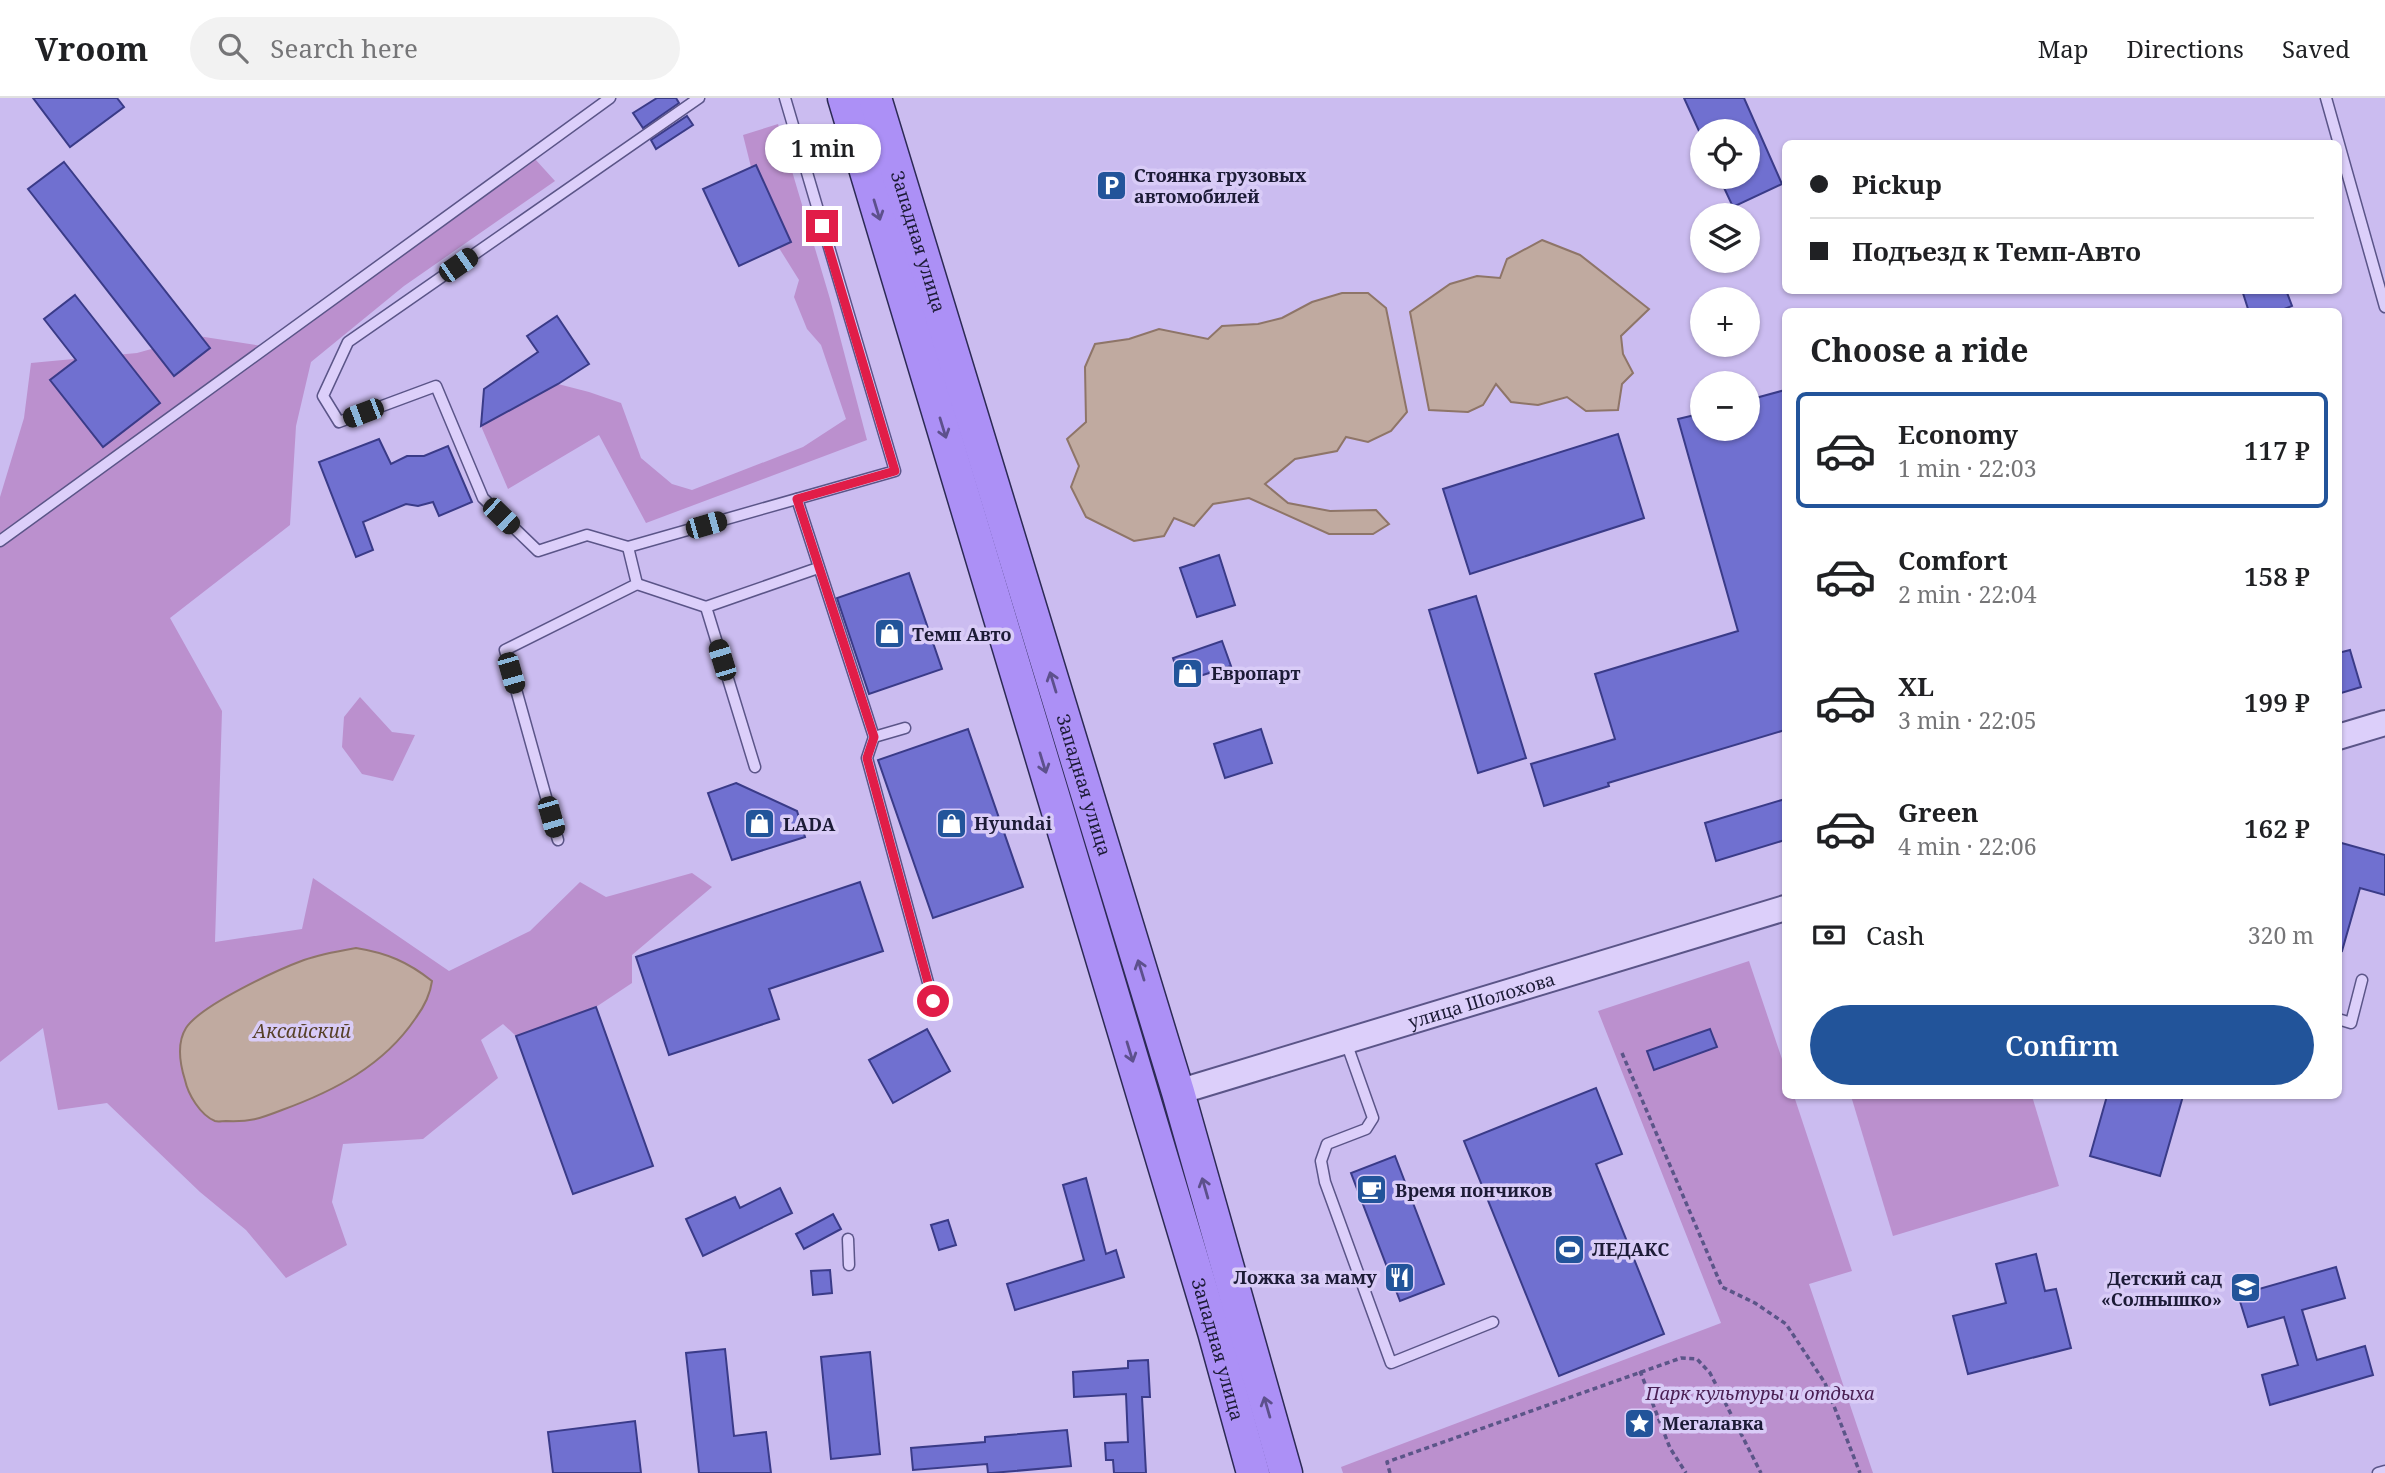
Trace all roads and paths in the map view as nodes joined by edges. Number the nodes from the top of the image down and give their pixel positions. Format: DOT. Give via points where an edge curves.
graph roads {
  1 [pos="610,98"];
  2 [pos="699,98"];
  3 [pos="785,98"];
  4 [pos="844,98"];
  5 [pos="874,98"];
  6 [pos="2326,98"];
  7 [pos="2338,140"];
  8 [pos="2342,155"];
  9 [pos="2385,307"];
  10 [pos="797,499"];
  11 [pos="0,541"];
  12 [pos="628,547"];
  13 [pos="818,568"];
  14 [pos="637,584"];
  15 [pos="706,607"];
  16 [pos="2385,723"];
  17 [pos="905,728"];
  18 [pos="2342,736"];
  19 [pos="874,737"];
  20 [pos="755,767"];
  21 [pos="558,840"];
  22 [pos="1782,909"];
  23 [pos="2362,980"];
  24 [pos="933,1001"];
  25 [pos="2342,1021"];
  26 [pos="1345,1041"];
  27 [pos="1622,1053"];
  28 [pos="1178,1092"];
  29 [pos="848,1238"];
  30 [pos="849,1265"];
  31 [pos="1493,1322"];
  32 [pos="1640,1371"];
  33 [pos="2385,1471"];
  34 [pos="1253,1473"];
  35 [pos="1286,1473"];
  36 [pos="1390,1473"];
  37 [pos="1686,1473"];
  38 [pos="1761,1473"];
  39 [pos="1860,1473"];
  40 [pos="2378,1473"];
  1 -- 11 [label="lane"];
  2 -- 12 [label="lane" via="348,342 323,396 339,422 436,386 483,498 538,551 587,535"];
  3 -- 10 [label="lane" via="895,471"];
  4 -- 34 [label="main road, Западная улица, one-way"];
  28 -- 5 [label="main road, Западная улица, one-way"];
  6 -- 7 [label="lane"];
  8 -- 9 [label="lane"];
  10 -- 12 [label="lane"];
  10 -- 13 [label="lane"];
  12 -- 14 [label="lane"];
  13 -- 15 [label="lane"];
  13 -- 19 [label="lane"];
  14 -- 15 [label="lane"];
  14 -- 21 [label="lane" via="505,650"];
  15 -- 20 [label="lane"];
  16 -- 18 [label="street"];
  17 -- 19 [label="lane"];
  19 -- 24 [label="lane" via="867,758"];
  22 -- 26 [label="street, улица Шолохова"];
  23 -- 25 [label="lane" via="2351,1023"];
  26 -- 28 [label="street, улица Шолохова"];
  26 -- 31 [label="lane" via="1373,1118 1366,1129 1327,1144 1321,1161 1391,1363"];
  27 -- 39 [label="path" via="1722,1287 1786,1324 1825,1383"];
  35 -- 28 [label="main road, Западная улица, one-way"];
  29 -- 30 [label="lane"];
  32 -- 36 [label="path" via="1387,1462"];
  32 -- 37 [label="path" via="1670,1448"];
  32 -- 38 [label="path" via="1681,1358 1697,1359 1710,1373"];
  33 -- 40 [label="lane"];
}
